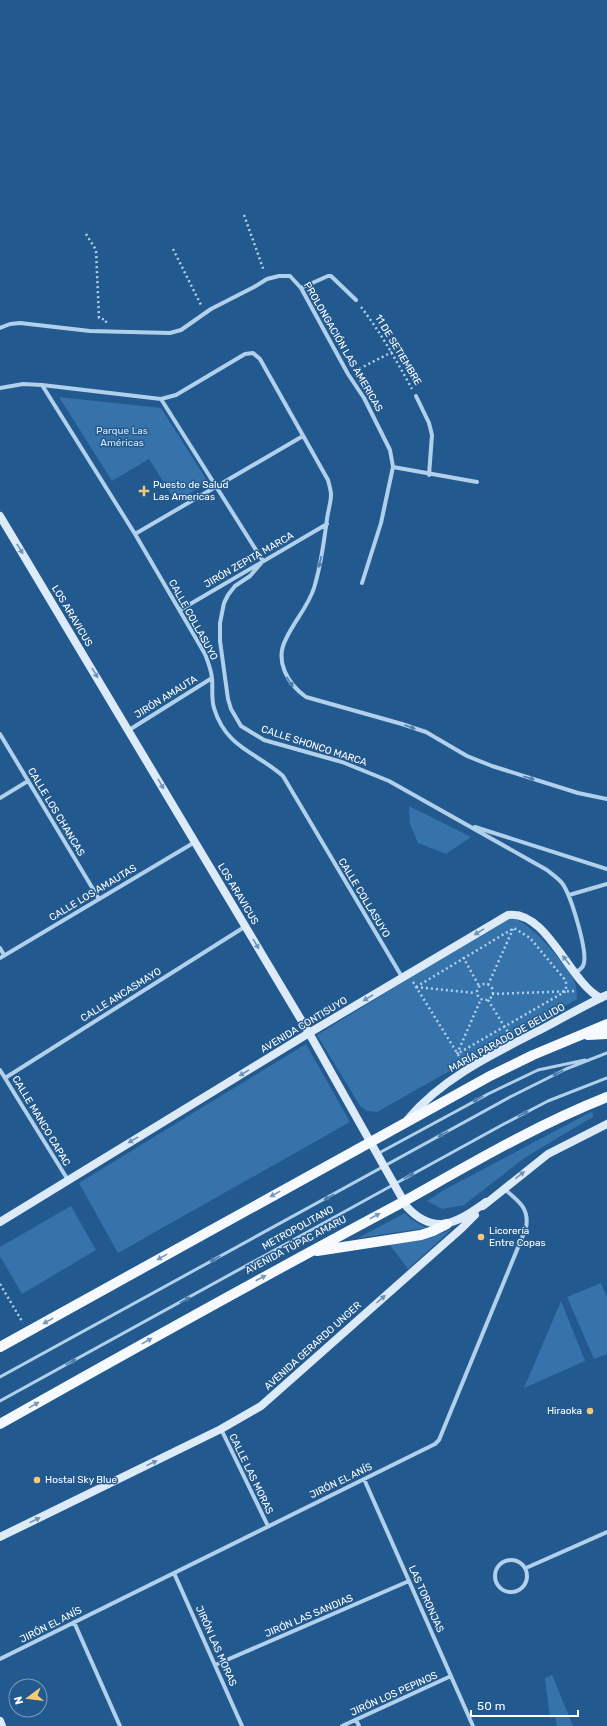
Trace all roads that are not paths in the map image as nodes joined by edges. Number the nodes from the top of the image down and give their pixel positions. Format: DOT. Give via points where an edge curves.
graph roads {
  1 [pos="301,288"];
  2 [pos="356,300"];
  3 [pos="0,328"];
  4 [pos="42,385"];
  5 [pos="0,388"];
  6 [pos="416,396"];
  7 [pos="160,399"];
  8 [pos="303,436"];
  9 [pos="393,468"];
  10 [pos="429,475"];
  11 [pos="477,482"];
  12 [pos="216,487"];
  13 [pos="0,516"];
  14 [pos="327,524"];
  15 [pos="135,534"];
  16 [pos="263,561"];
  17 [pos="362,583"];
  18 [pos="180,610"];
  19 [pos="212,678"];
  20 [pos="129,730"];
  21 [pos="0,734"];
  22 [pos="28,781"];
  23 [pos="0,798"];
  24 [pos="607,799"];
  25 [pos="467,824"];
  26 [pos="195,842"];
  27 [pos="607,869"];
  28 [pos="607,884"];
  29 [pos="569,895"];
  30 [pos="99,899"];
  31 [pos="246,926"];
  32 [pos="0,948"];
  33 [pos="2,957"];
  34 [pos="576,972"];
  35 [pos="402,977"];
  36 [pos="604,997"];
  37 [pos="607,1024"];
  38 [pos="309,1033"];
  39 [pos="607,1034"];
  40 [pos="578,1036"];
  41 [pos="607,1053"];
  42 [pos="593,1058"];
  43 [pos="0,1070"];
  44 [pos="5,1078"];
  45 [pos="607,1078"];
  46 [pos="607,1097"];
  47 [pos="405,1123"];
  48 [pos="607,1124"];
  49 [pos="370,1141"];
  50 [pos="377,1154"];
  51 [pos="384,1167"];
  52 [pos="68,1180"];
  53 [pos="394,1185"];
  54 [pos="503,1188"];
  55 [pos="403,1202"];
  56 [pos="486,1202"];
  57 [pos="0,1222"];
  58 [pos="447,1224"];
  59 [pos="305,1254"];
  60 [pos="0,1347"];
  61 [pos="0,1378"];
  62 [pos="0,1401"];
  63 [pos="0,1424"];
  64 [pos="221,1429"];
  65 [pos="364,1479"];
  66 [pos="268,1526"];
  67 [pos="607,1532"];
  68 [pos="0,1537"];
  69 [pos="526,1568"];
  70 [pos="174,1573"];
  71 [pos="409,1581"];
  72 [pos="74,1622"];
  73 [pos="0,1659"];
  74 [pos="215,1665"];
  75 [pos="452,1676"];
  76 [pos="356,1720"];
  77 [pos="0,1721"];
  78 [pos="2,1726"];
  79 [pos="120,1726"];
  80 [pos="242,1726"];
  81 [pos="342,1726"];
  82 [pos="359,1726"];
  83 [pos="473,1726"];
  1 -- 2 [label="street" via="331,276"];
  1 -- 3 [label="street, PROLONGACIÓN LAS AMERICAS" via="290,276 267,279 205,313 181,330 170,333 105,332 20,324"];
  1 -- 9 [label="street, PROLONGACIÓN LAS AMERICAS" via="364,398 390,450"];
  4 -- 5 [label="street" via="23,384"];
  4 -- 7 [label="street"];
  4 -- 15 [label="street, CALLE COLLASUYO"];
  6 -- 10 [label="street, 11 DE SETIEMBRE" via="429,423 432,436"];
  7 -- 8 [label="street" via="176,395 245,354 253,354 260,359"];
  7 -- 12 [label="street"];
  8 -- 12 [label="street"];
  8 -- 14 [label="street" via="328,480 331,494"];
  9 -- 10 [label="street"];
  9 -- 17 [label="street, PROLONGACIÓN LAS AMERICAS"];
  10 -- 11 [label="street"];
  12 -- 15 [label="street"];
  12 -- 16 [label="street"];
  13 -- 20 [label="street, LOS ARAVICUS, one-way"];
  14 -- 16 [label="street, JIRÓN ZEPITA MARCA"];
  14 -- 24 [label="street, one-way" via="314,589 285,640 282,654 283,668 296,690 306,697 426,732 468,756 492,766"];
  15 -- 18 [label="street, CALLE COLLASUYO"];
  16 -- 18 [label="street, JIRÓN ZEPITA MARCA"];
  16 -- 25 [label="street, CALLE SHONCO MARCA" via="228,595 220,623 228,699 238,722 247,731 264,740 372,773"];
  18 -- 19 [label="street, CALLE COLLASUYO" via="205,654"];
  19 -- 20 [label="street, JIRÓN AMAUTA"];
  19 -- 35 [label="street, CALLE COLLASUYO" via="213,706 223,728 240,748 273,767 283,776"];
  20 -- 26 [label="street, LOS ARAVICUS, one-way"];
  21 -- 22 [label="street, CALLE LOS CHANCAS"];
  22 -- 23 [label="street"];
  22 -- 30 [label="street, CALLE LOS CHANCAS"];
  25 -- 27 [label="street"];
  25 -- 29 [label="street, CALLE SHONCO MARCA" via="548,870 561,881"];
  26 -- 30 [label="street, CALLE LOS AMAUTAS"];
  26 -- 31 [label="street, LOS ARAVICUS"];
  28 -- 29 [label="street"];
  29 -- 34 [label="street, CALLE SHONCO MARCA" via="584,954 583,966"];
  30 -- 33 [label="street, CALLE LOS AMAUTAS"];
  31 -- 38 [label="street, LOS ARAVICUS, one-way"];
  31 -- 44 [label="street, CALLE ANCASMAYO"];
  32 -- 33 [label="street"];
  34 -- 35 [label="street, AVENIDA CONTISUYO, one-way" via="535,924 520,915 508,915"];
  34 -- 36 [label="street" via="588,990"];
  35 -- 38 [label="street, AVENIDA CONTISUYO, one-way"];
  36 -- 47 [label="street, MARÍA PARADO DE BELLIDO" via="467,1070 444,1085"];
  37 -- 40 [label="main road"];
  38 -- 49 [label="street, LOS ARAVICUS"];
  38 -- 52 [label="street, AVENIDA CONTISUYO, one-way"];
  39 -- 40 [label="main road"];
  40 -- 47 [label="main road" via="527,1058"];
  41 -- 42 [label="lane, METROPOLITANO"];
  42 -- 50 [label="lane, METROPOLITANO, one-way" via="538,1070"];
  42 -- 51 [label="lane, METROPOLITANO, one-way" via="532,1085"];
  43 -- 44 [label="street, CALLE MANCO CAPAC"];
  44 -- 52 [label="street, CALLE MANCO CAPAC"];
  53 -- 45 [label="lane, METROPOLITANO, one-way" via="536,1107"];
  46 -- 55 [label="main road, AVENIDA TÚPAC AMARU" via="534,1129"];
  47 -- 49 [label="main road"];
  54 -- 48 [label="street, AVENIDA GERARDO UNGER, one-way" via="548,1154"];
  49 -- 50 [label="street, LOS ARAVICUS"];
  49 -- 60 [label="main road, one-way"];
  50 -- 51 [label="street, LOS ARAVICUS"];
  51 -- 53 [label="street, LOS ARAVICUS"];
  51 -- 61 [label="lane, METROPOLITANO, one-way"];
  52 -- 57 [label="street, AVENIDA CONTISUYO"];
  53 -- 55 [label="street, LOS ARAVICUS"];
  62 -- 53 [label="lane, METROPOLITANO, one-way"];
  54 -- 56 [label="street, AVENIDA GERARDO UNGER"];
  54 -- 65 [label="street, JIRÓN EL ANÍS" via="523,1206 528,1219 526,1228 439,1440"];
  55 -- 58 [label="street, LOS ARAVICUS" via="415,1215 426,1221"];
  59 -- 55 [label="main road, AVENIDA TÚPAC AMARU, one-way"];
  56 -- 58 [label="street, LOS ARAVICUS" via="467,1216"];
  64 -- 56 [label="street, AVENIDA GERARDO UNGER, one-way" via="261,1406 462,1228"];
  58 -- 59 [label="main road" via="421,1235"];
  63 -- 59 [label="main road, AVENIDA TÚPAC AMARU, one-way"];
  64 -- 66 [label="street, CALLE LAS MORAS"];
  68 -- 64 [label="street, AVENIDA GERARDO UNGER, one-way"];
  65 -- 66 [label="street, JIRÓN EL ANÍS"];
  65 -- 71 [label="street, LAS TORONJAS"];
  66 -- 70 [label="street, JIRÓN EL ANÍS"];
  67 -- 69 [label="street"];
  69 -- 69 [label="street" via="518,1561 508,1560 499,1566 497,1581 503,1589 518,1590 525,1583"];
  70 -- 72 [label="street, JIRÓN EL ANÍS"];
  70 -- 74 [label="street, JIRÓN LAS MORAS"];
  71 -- 74 [label="street, JIRÓN LAS SANDIAS"];
  71 -- 75 [label="street, LAS TORONJAS"];
  72 -- 73 [label="street, JIRÓN EL ANÍS"];
  72 -- 79 [label="street"];
  74 -- 80 [label="street, JIRÓN LAS MORAS"];
  75 -- 76 [label="street, JIRÓN LOS PEPINOS"];
  75 -- 83 [label="street, LAS TORONJAS"];
  76 -- 81 [label="street, JIRÓN LOS PEPINOS"];
  76 -- 82 [label="street"];
  77 -- 78 [label="street"];
}
